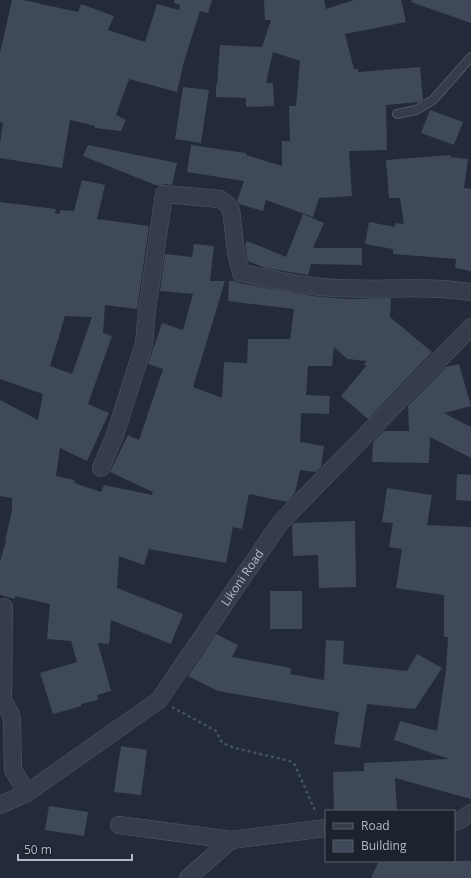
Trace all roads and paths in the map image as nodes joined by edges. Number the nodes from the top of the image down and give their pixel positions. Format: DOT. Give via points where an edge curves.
graph roads {
  1 [pos="471,57"];
  2 [pos="397,114"];
  3 [pos="471,292"];
  4 [pos="471,328"];
  5 [pos="101,468"];
  6 [pos="4,607"];
  7 [pos="159,700"];
  8 [pos="27,793"];
  9 [pos="0,805"];
  10 [pos="471,813"];
  11 [pos="455,822"];
  12 [pos="119,825"];
  13 [pos="324,828"];
  14 [pos="231,840"];
  15 [pos="188,878"];
  1 -- 2 [label="lane" via="433,100 416,110"];
  3 -- 5 [label="street" via="448,288 321,287 241,273 231,210 227,204 220,199 164,194 144,344 115,435"];
  4 -- 7 [label="street, Likoni Road" via="280,523"];
  6 -- 8 [label="street" via="3,700 12,721 13,770"];
  7 -- 8 [label="street, Likoni Road"];
  7 -- 13 [label="path" via="216,731 221,741 227,745 290,761 295,765"];
  8 -- 9 [label="street, Likoni Road"];
  10 -- 11 [label="street"];
  12 -- 14 [label="street"];
  13 -- 14 [label="street"];
  14 -- 15 [label="street"];
}
